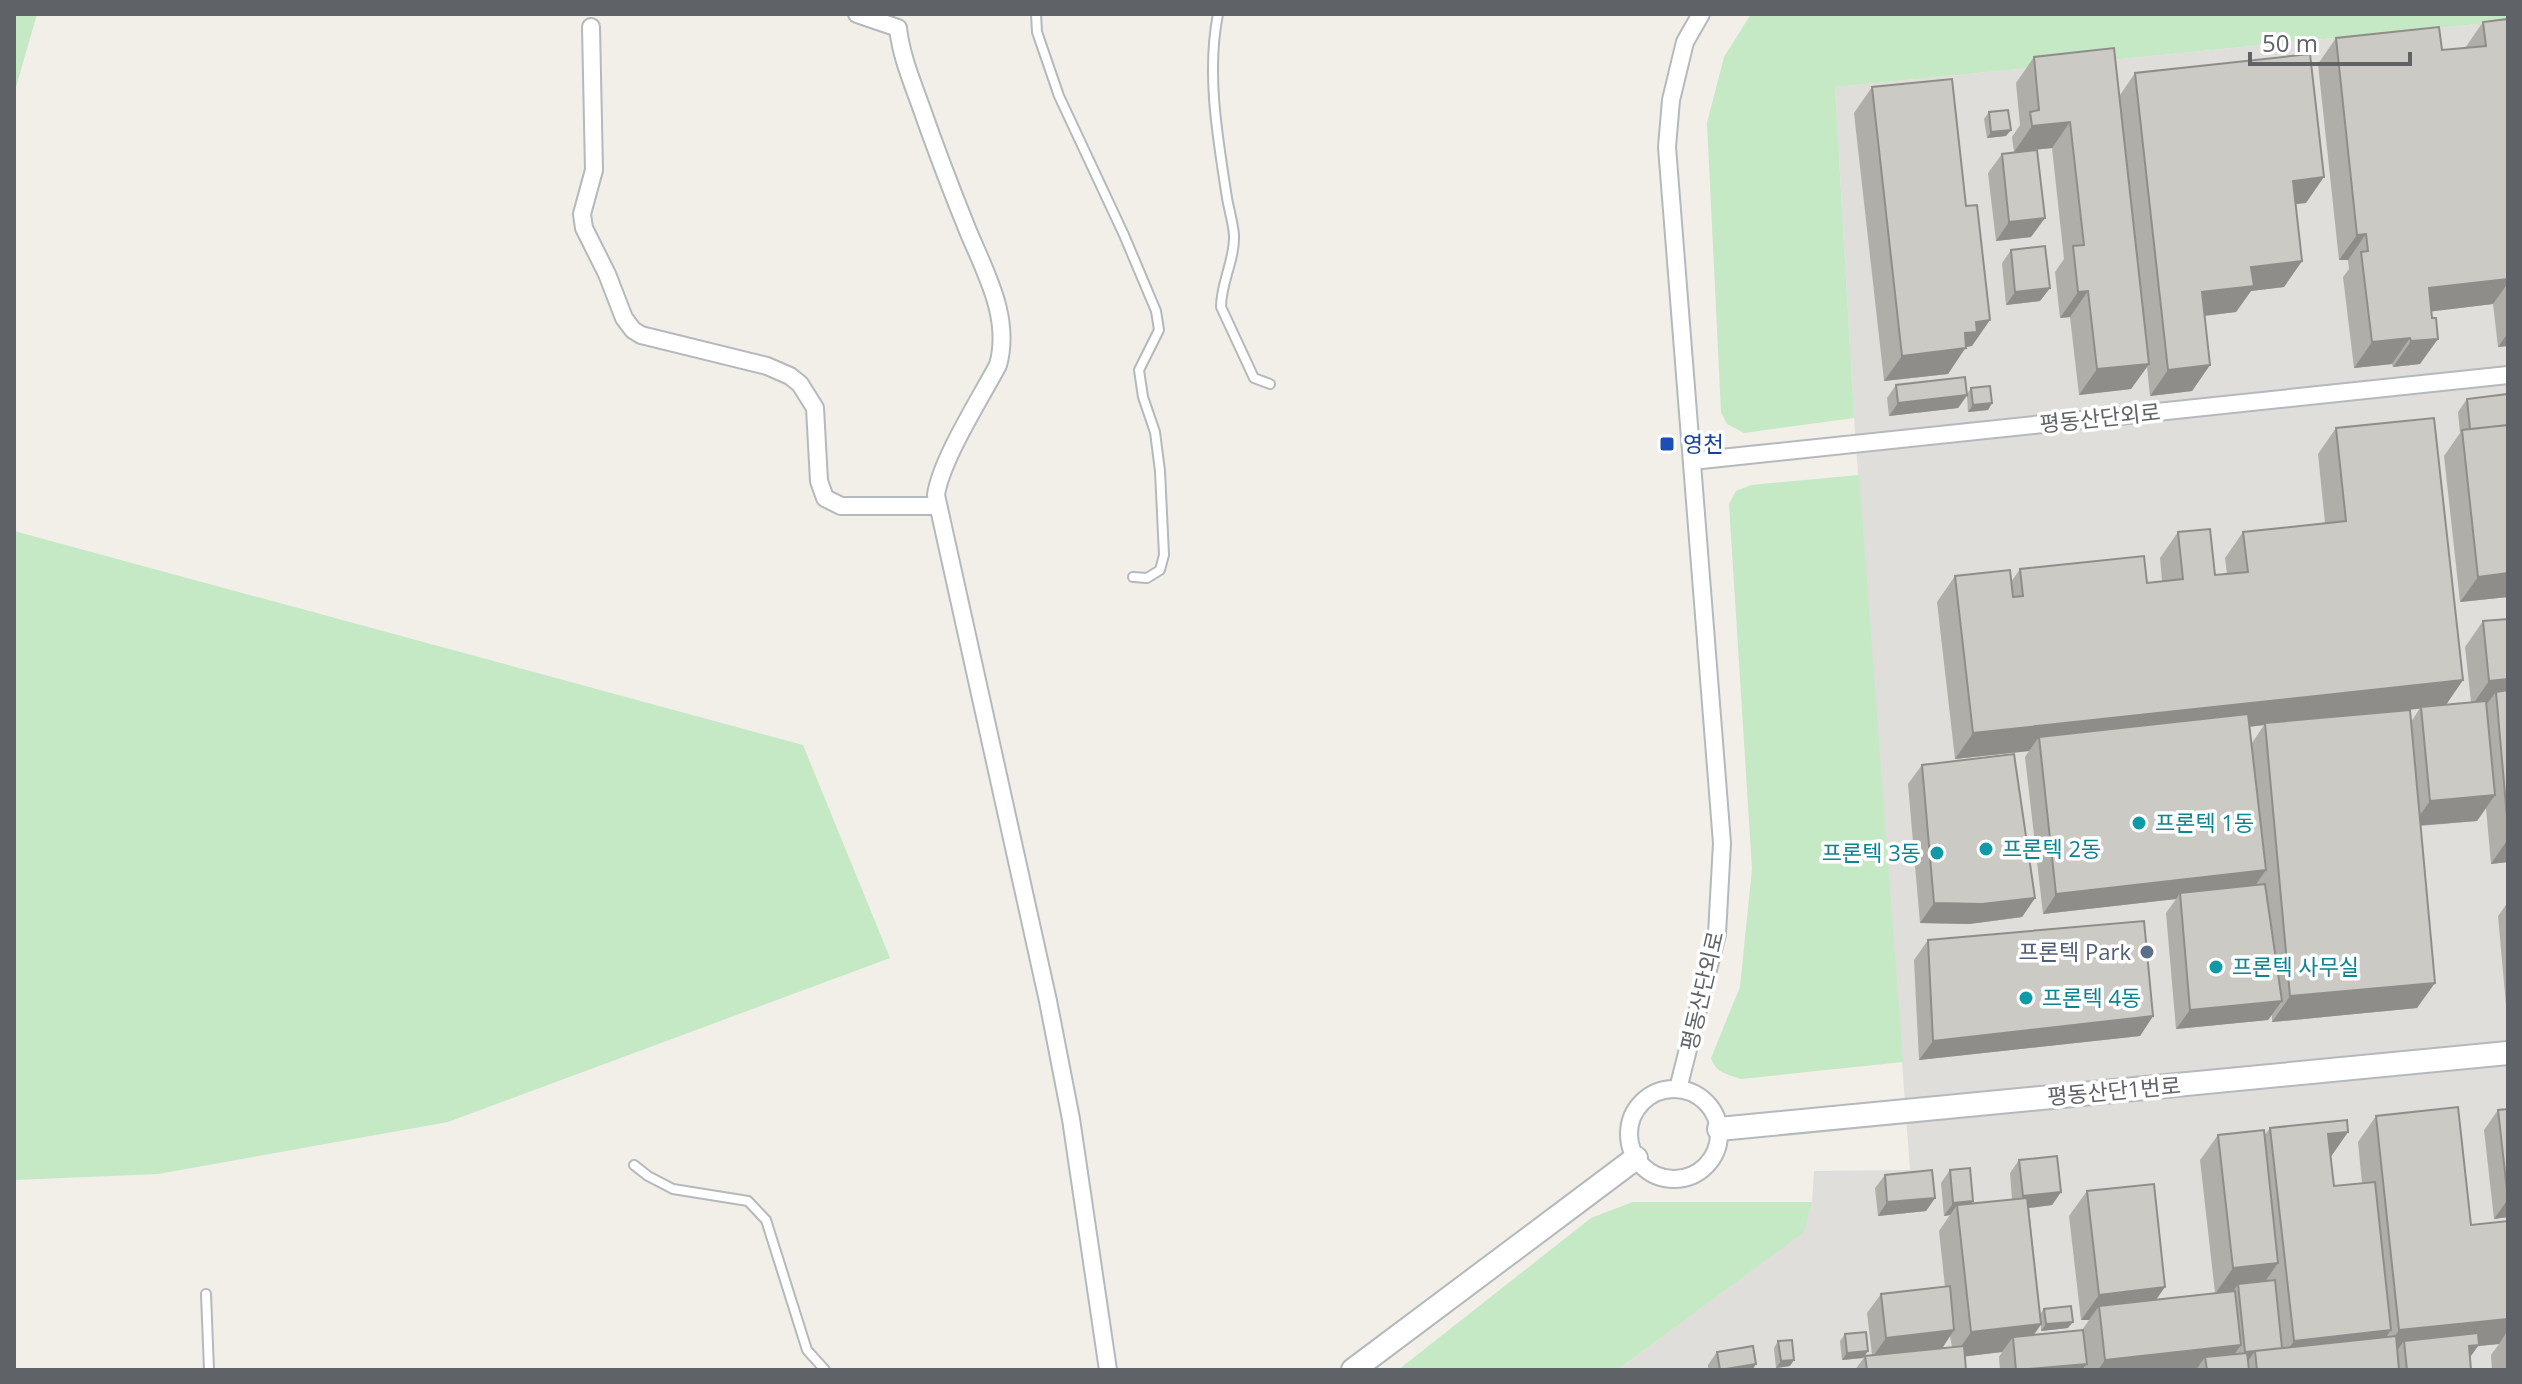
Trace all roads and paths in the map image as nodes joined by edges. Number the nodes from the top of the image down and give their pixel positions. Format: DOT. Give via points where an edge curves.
graph roads {
  1 [pos="857,14"];
  2 [pos="1036,14"];
  3 [pos="1218,14"];
  4 [pos="1700,15"];
  5 [pos="902,21"];
  6 [pos="591,27"];
  7 [pos="2508,375"];
  8 [pos="1270,384"];
  9 [pos="1692,461"];
  10 [pos="938,506"];
  11 [pos="1133,577"];
  12 [pos="2508,1053"];
  13 [pos="1678,1089"];
  14 [pos="1719,1129"];
  15 [pos="1636,1158"];
  16 [pos="634,1165"];
  17 [pos="206,1294"];
  18 [pos="209,1370"];
  19 [pos="825,1370"];
  20 [pos="1108,1370"];
  21 [pos="1353,1370"];
  1 -- 5 [label="street"];
  2 -- 11 [label="lane" via="1059,96 1156,311 1159,330 1139,370 1155,432 1164,555 1160,570 1147,578"];
  3 -- 8 [label="lane" via="1214,97 1234,236 1221,307 1254,378"];
  4 -- 9 [label="street, 평동산단외로" via="1685,42 1667,147"];
  5 -- 10 [label="street" via="900,47 998,305 1002,333 998,365 938,483"];
  6 -- 10 [label="street" via="594,170 582,214 624,318 641,335 767,366 800,384 817,418 821,492 832,503"];
  7 -- 9 [label="street, 평동산단외로"];
  9 -- 13 [label="street, 평동산단외로" via="1722,843 1717,934"];
  10 -- 20 [label="street" via="1048,1001"];
  12 -- 14 [label="street, 평동산단1번로"];
  13 -- 14 [label="street" via="1705,1101"];
  13 -- 15 [label="street" via="1664,1090 1639,1104 1632,1117 1630,1145"];
  14 -- 15 [label="street" via="1712,1159 1687,1177 1658,1176"];
  15 -- 21 [label="street"];
  16 -- 19 [label="lane" via="673,1189 748,1201 766,1220 807,1350"];
  17 -- 18 [label="lane"];
}
